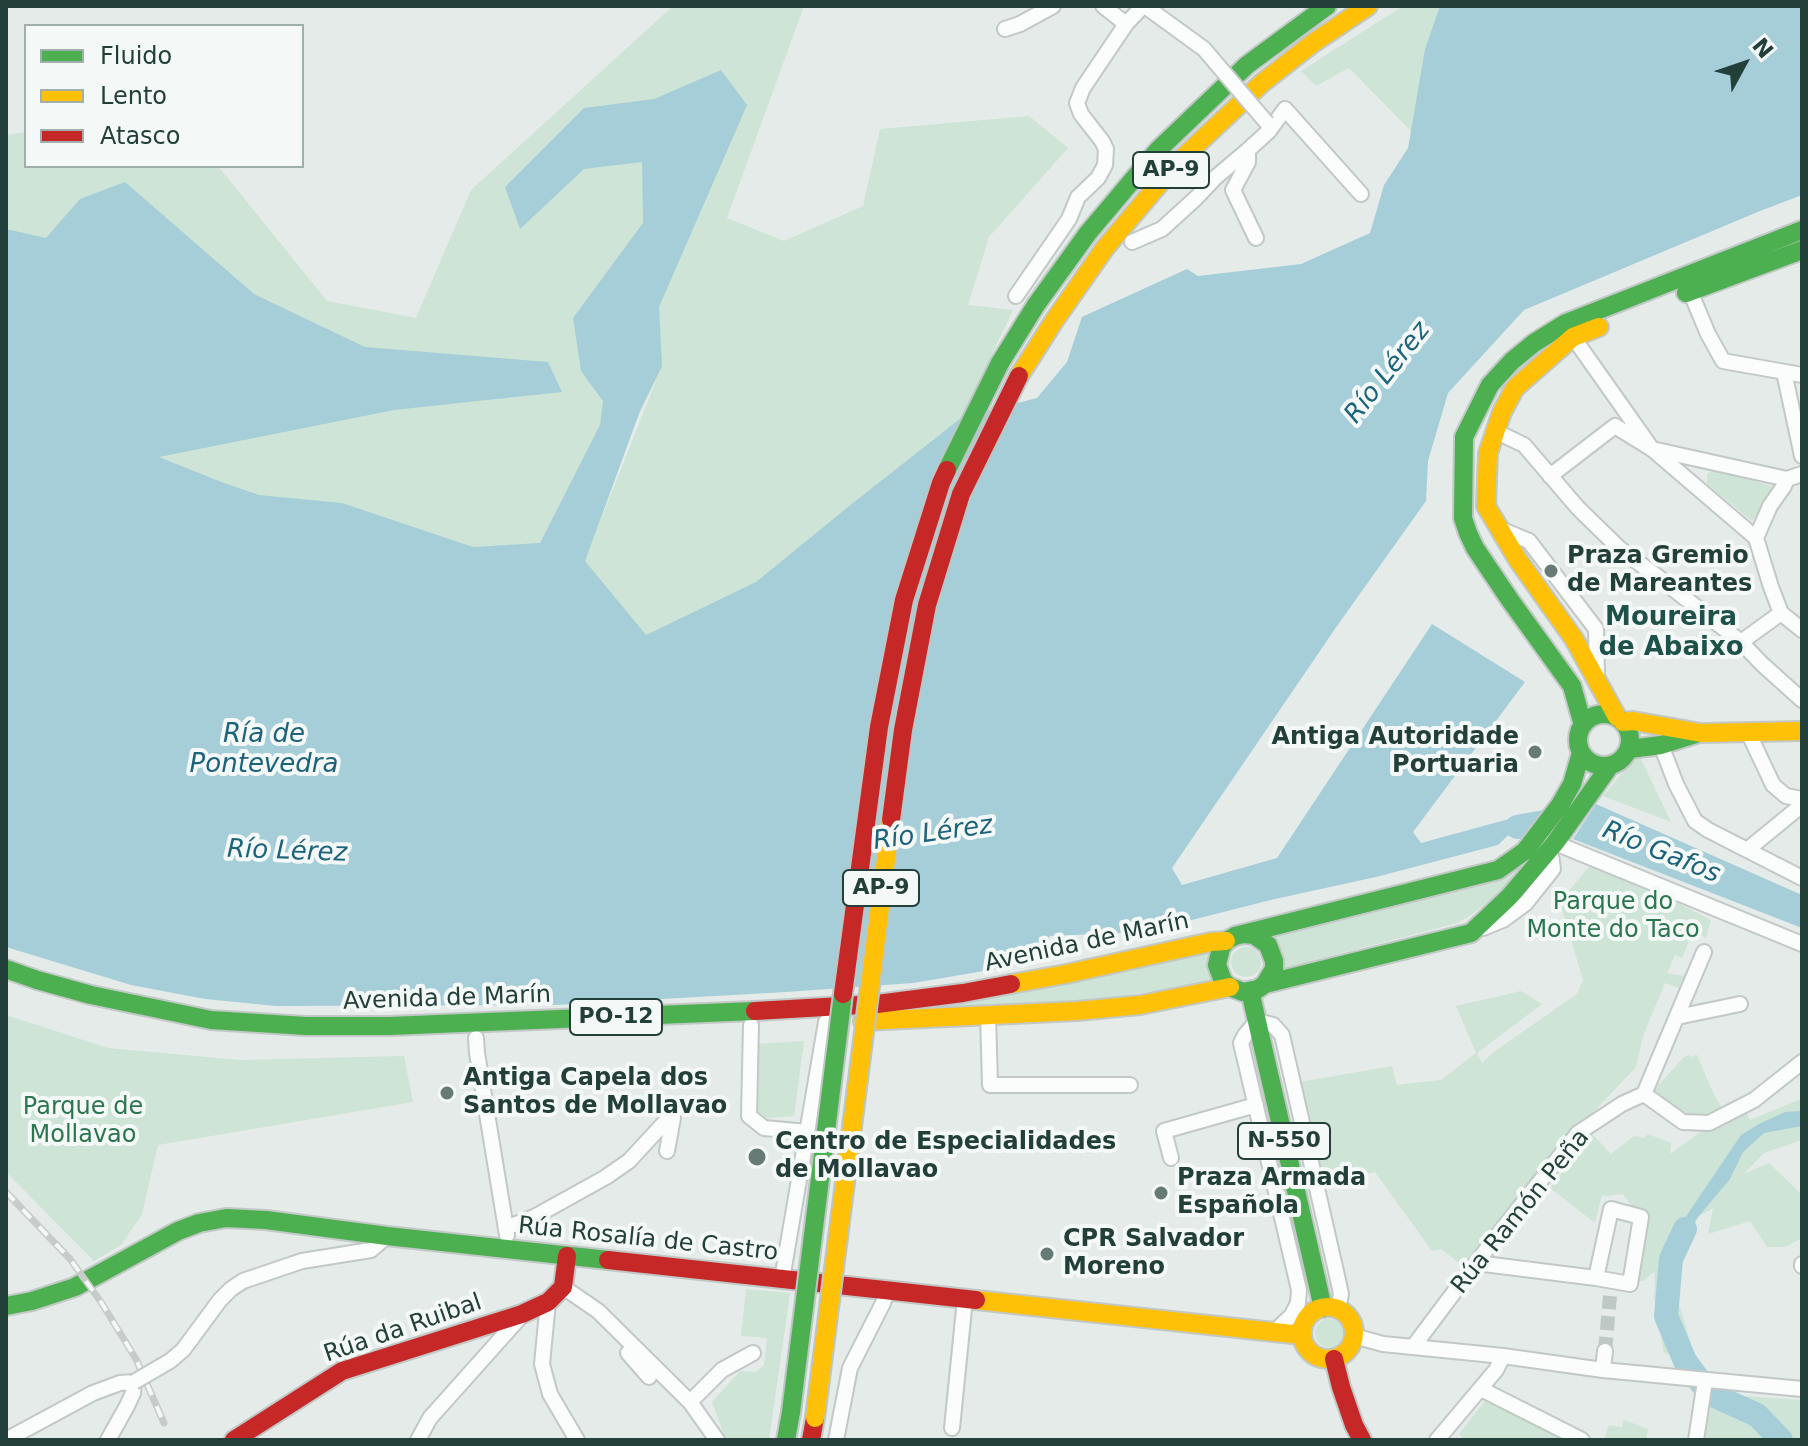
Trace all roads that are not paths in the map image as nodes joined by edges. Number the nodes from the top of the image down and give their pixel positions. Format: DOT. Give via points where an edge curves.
graph roads {
  1 [pos="1053,6"];
  2 [pos="1103,6"];
  3 [pos="1144,6"];
  4 [pos="1327,6"];
  5 [pos="1368,6"];
  6 [pos="1126,24"];
  7 [pos="1005,29"];
  8 [pos="1268,127"];
  9 [pos="1248,150"];
  10 [pos="1361,194"];
  11 [pos="1802,230"];
  12 [pos="1256,238"];
  13 [pos="1132,242"];
  14 [pos="1802,250"];
  15 [pos="1690,291"];
  16 [pos="1016,296"];
  17 [pos="1573,337"];
  18 [pos="1784,372"];
  19 [pos="1802,375"];
  20 [pos="1495,431"];
  21 [pos="1652,449"];
  22 [pos="1802,456"];
  23 [pos="1709,461"];
  24 [pos="1802,474"];
  25 [pos="1550,476"];
  26 [pos="1787,479"];
  27 [pos="1694,485"];
  28 [pos="1756,538"];
  29 [pos="1781,613"];
  30 [pos="1802,630"];
  31 [pos="1741,642"];
  32 [pos="1802,700"];
  33 [pos="1620,720"];
  34 [pos="1583,725"];
  35 [pos="1802,731"];
  36 [pos="1748,732"];
  37 [pos="1701,733"];
  38 [pos="1661,745"];
  39 [pos="1630,749"];
  40 [pos="1581,753"];
  41 [pos="1609,767"];
  42 [pos="1802,799"];
  43 [pos="1802,805"];
  44 [pos="1570,806"];
  45 [pos="1551,840"];
  46 [pos="1747,850"];
  47 [pos="1802,878"];
  48 [pos="1245,934"];
  49 [pos="1226,941"];
  50 [pos="1802,944"];
  51 [pos="1704,952"];
  52 [pos="6,969"];
  53 [pos="6,985"];
  54 [pos="1230,987"];
  55 [pos="1258,988"];
  56 [pos="1740,1004"];
  57 [pos="988,1014"];
  58 [pos="1677,1017"];
  59 [pos="1257,1021"];
  60 [pos="826,1022"];
  61 [pos="751,1025"];
  62 [pos="476,1038"];
  63 [pos="1802,1062"];
  64 [pos="1130,1085"];
  65 [pos="1644,1094"];
  66 [pos="1256,1105"];
  67 [pos="807,1132"];
  68 [pos="667,1151"];
  69 [pos="1171,1158"];
  70 [pos="506,1228"];
  71 [pos="387,1236"];
  72 [pos="509,1249"];
  73 [pos="1289,1249"];
  74 [pos="567,1256"];
  75 [pos="1312,1261"];
  76 [pos="1476,1263"];
  77 [pos="1596,1278"];
  78 [pos="782,1279"];
  79 [pos="566,1290"];
  80 [pos="887,1291"];
  81 [pos="965,1299"];
  82 [pos="548,1302"];
  83 [pos="6,1306"];
  84 [pos="1330,1309"];
  85 [pos="522,1314"];
  86 [pos="1274,1332"];
  87 [pos="1302,1335"];
  88 [pos="1354,1336"];
  89 [pos="1413,1347"];
  90 [pos="1605,1351"];
  91 [pos="753,1353"];
  92 [pos="1503,1356"];
  93 [pos="1334,1359"];
  94 [pos="1603,1370"];
  95 [pos="649,1377"];
  96 [pos="1703,1381"];
  97 [pos="134,1382"];
  98 [pos="1481,1389"];
  99 [pos="1802,1389"];
  100 [pos="690,1402"];
  101 [pos="952,1428"];
  102 [pos="6,1440"];
  103 [pos="108,1440"];
  104 [pos="234,1440"];
  105 [pos="418,1440"];
  106 [pos="577,1440"];
  107 [pos="717,1440"];
  108 [pos="786,1440"];
  109 [pos="811,1440"];
  110 [pos="836,1440"];
  111 [pos="1362,1440"];
  112 [pos="1437,1440"];
  113 [pos="1582,1440"];
  114 [pos="1696,1440"];
  1 -- 7 [label="street"];
  2 -- 6 [label="street"];
  3 -- 6 [label="street"];
  3 -- 8 [label="street, bridge" via="1204,49"];
  4 -- 108 [label="main road, AP-9, bridge" via="1247,65 1158,150 1088,233 1000,363 941,483 904,600 877,742"];
  5 -- 109 [label="main road, AP-9, bridge" via="1262,83 1176,164 1105,248 1019,376 961,494 927,605 903,730"];
  6 -- 16 [label="street" via="1077,103 1106,149 1105,165 1078,197 1069,219"];
  8 -- 9 [label="street"];
  8 -- 10 [label="street" via="1285,109"];
  9 -- 12 [label="street" via="1248,162 1233,190"];
  9 -- 13 [label="street" via="1162,229"];
  11 -- 34 [label="main road" via="1566,323 1534,343 1490,385 1464,437 1463,518 1468,533 1572,686"];
  14 -- 15 [label="main road"];
  15 -- 17 [label="main road"];
  15 -- 18 [label="street" via="1723,361"];
  17 -- 20 [label="main road" via="1515,388"];
  17 -- 21 [label="street"];
  18 -- 19 [label="street"];
  18 -- 22 [label="street"];
  20 -- 25 [label="street" via="1524,445"];
  20 -- 33 [label="main road" via="1488,453 1486,506 1574,639"];
  21 -- 23 [label="street"];
  21 -- 25 [label="street" via="1615,426"];
  21 -- 27 [label="street"];
  23 -- 26 [label="street"];
  23 -- 27 [label="street" via="1699,466"];
  24 -- 26 [label="street"];
  25 -- 31 [label="street" via="1620,549"];
  26 -- 28 [label="street"];
  27 -- 28 [label="street"];
  28 -- 29 [label="street"];
  29 -- 30 [label="street"];
  29 -- 31 [label="street"];
  31 -- 32 [label="street"];
  33 -- 34 [label="main road" via="1602,714"];
  33 -- 37 [label="main road"];
  33 -- 39 [label="main road" via="1630,735"];
  34 -- 40 [label="main road"];
  35 -- 36 [label="main road"];
  36 -- 37 [label="main road"];
  36 -- 42 [label="street" via="1773,785 1786,796"];
  37 -- 38 [label="main road"];
  38 -- 39 [label="main road"];
  38 -- 46 [label="street" via="1695,821"];
  39 -- 41 [label="main road"];
  40 -- 41 [label="main road" via="1593,764"];
  40 -- 44 [label="main road"];
  41 -- 44 [label="main road"];
  43 -- 46 [label="street"];
  44 -- 45 [label="main road"];
  45 -- 48 [label="main road" via="1498,870"];
  45 -- 50 [label="street"];
  45 -- 55 [label="main road" via="1509,897 1471,933"];
  46 -- 47 [label="street"];
  48 -- 49 [label="main road"];
  48 -- 55 [label="main road" via="1262,939 1274,961 1274,969"];
  49 -- 52 [label="main road, Avenida de Marín / PO-12" via="963,993 877,1004 389,1026 211,1020 91,995"];
  49 -- 54 [label="main road" via="1217,965"];
  51 -- 58 [label="street"];
  53 -- 62 [label="main road, Avenida de Marín / PO-12" via="78,1009 208,1035 343,1042"];
  54 -- 55 [label="main road" via="1243,992"];
  54 -- 57 [label="main road, Avenida de Marín / PO-12" via="1140,1005"];
  55 -- 59 [label="main road, N-550"];
  56 -- 58 [label="street"];
  57 -- 60 [label="main road, Avenida de Marín / PO-12"];
  57 -- 64 [label="street" via="990,1085"];
  58 -- 65 [label="street"];
  59 -- 66 [label="street" via="1241,1043"];
  59 -- 75 [label="main road, N-550"];
  59 -- 84 [label="street, N-550" via="1273,1025 1282,1035 1341,1294"];
  60 -- 61 [label="main road, Avenida de Marín / PO-12"];
  60 -- 67 [label="street"];
  61 -- 62 [label="main road, Avenida de Marín / PO-12"];
  61 -- 67 [label="street" via="749,1116 764,1128"];
  62 -- 70 [label="street"];
  63 -- 65 [label="street" via="1754,1100 1709,1123 1683,1122"];
  65 -- 76 [label="street, Rúa Ramón Peña" via="1578,1133"];
  66 -- 69 [label="street" via="1164,1131"];
  66 -- 73 [label="street"];
  67 -- 78 [label="street"];
  68 -- 70 [label="street" via="673,1118 606,1177"];
  70 -- 72 [label="street"];
  71 -- 72 [label="main road, Rúa Rosalía de Castro"];
  71 -- 83 [label="main road, Rúa Rosalía de Castro" via="226,1218 178,1231 75,1287"];
  71 -- 97 [label="street, bridge" via="371,1250 302,1261 243,1281 220,1300 183,1350"];
  72 -- 74 [label="main road, Rúa Rosalía de Castro"];
  73 -- 75 [label="street"];
  73 -- 86 [label="street" via="1298,1303"];
  74 -- 78 [label="main road, Rúa Rosalía de Castro"];
  74 -- 79 [label="main road"];
  75 -- 84 [label="main road, N-550"];
  76 -- 77 [label="street"];
  76 -- 89 [label="street, Rúa Ramón Peña"];
  77 -- 77 [label="street" via="1611,1289 1630,1284 1641,1217 1611,1209"];
  78 -- 80 [label="main road, Rúa Rosalía de Castro"];
  79 -- 82 [label="main road, Rúa da Ruibal"];
  79 -- 95 [label="street"];
  79 -- 100 [label="street" via="598,1311"];
  80 -- 81 [label="main road, Rúa Rosalía de Castro"];
  80 -- 110 [label="street" via="850,1368"];
  81 -- 86 [label="main road, Rúa Rosalía de Castro"];
  81 -- 101 [label="street"];
  82 -- 85 [label="main road, Rúa da Ruibal"];
  82 -- 106 [label="street" via="542,1364 550,1394"];
  84 -- 87 [label="main road" via="1316,1310 1305,1320"];
  84 -- 88 [label="main road" via="1350,1320"];
  85 -- 104 [label="main road, Rúa da Ruibal" via="342,1371"];
  85 -- 105 [label="street" via="430,1418"];
  86 -- 87 [label="main road, Rúa Rosalía de Castro"];
  87 -- 93 [label="main road" via="1312,1354"];
  88 -- 89 [label="street"];
  88 -- 93 [label="main road" via="1348,1350"];
  89 -- 92 [label="street"];
  90 -- 94 [label="street"];
  91 -- 100 [label="street" via="722,1370"];
  92 -- 94 [label="street"];
  92 -- 98 [label="street"];
  93 -- 111 [label="main road"];
  94 -- 96 [label="street"];
  96 -- 99 [label="street"];
  96 -- 114 [label="street"];
  97 -- 102 [label="street" via="93,1393"];
  97 -- 103 [label="street"];
  98 -- 112 [label="street"];
  98 -- 113 [label="street"];
  100 -- 107 [label="street"];
}
